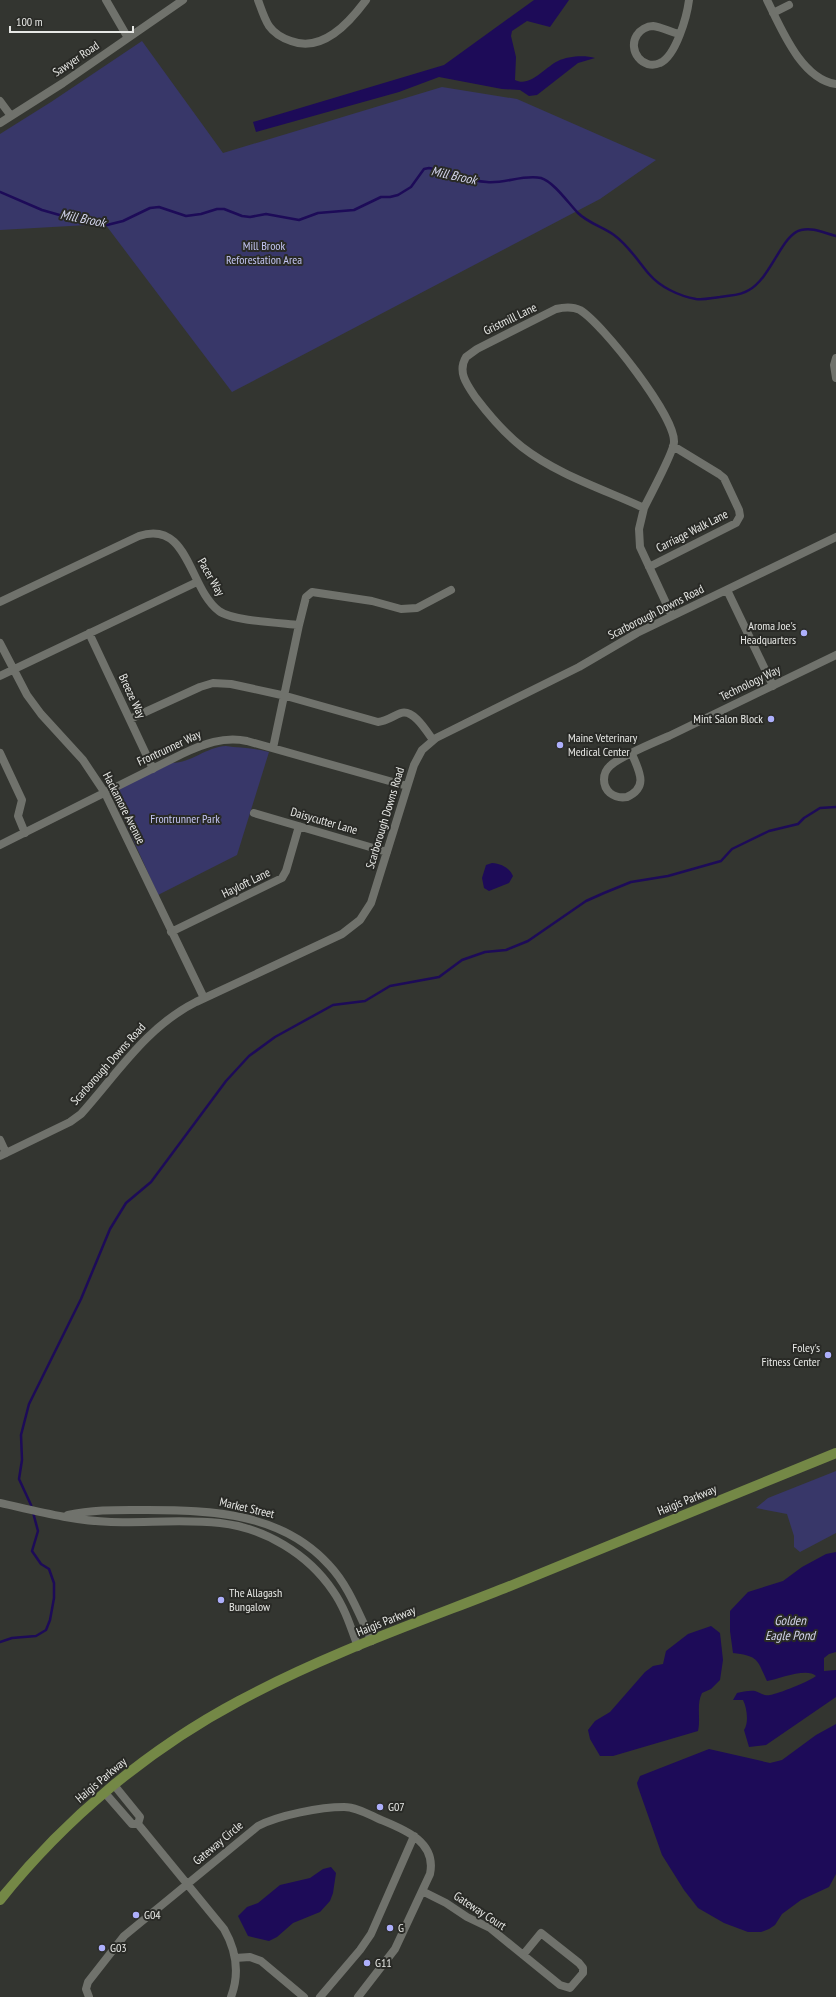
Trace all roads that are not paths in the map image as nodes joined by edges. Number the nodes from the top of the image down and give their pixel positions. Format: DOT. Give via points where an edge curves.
graph roads {
  1 [pos="106,0"];
  2 [pos="183,0"];
  3 [pos="258,0"];
  4 [pos="366,0"];
  5 [pos="689,0"];
  6 [pos="767,0"];
  7 [pos="789,6"];
  8 [pos="773,13"];
  9 [pos="679,34"];
  10 [pos="128,38"];
  11 [pos="836,84"];
  12 [pos="0,101"];
  13 [pos="11,116"];
  14 [pos="0,122"];
  15 [pos="836,358"];
  16 [pos="836,378"];
  17 [pos="673,446"];
  18 [pos="644,508"];
  19 [pos="836,537"];
  20 [pos="649,567"];
  21 [pos="197,582"];
  22 [pos="451,590"];
  23 [pos="727,590"];
  24 [pos="0,602"];
  25 [pos="672,616"];
  26 [pos="299,625"];
  27 [pos="89,633"];
  28 [pos="0,643"];
  29 [pos="836,655"];
  30 [pos="13,669"];
  31 [pos="0,676"];
  32 [pos="772,686"];
  33 [pos="286,696"];
  34 [pos="130,719"];
  35 [pos="433,740"];
  36 [pos="274,748"];
  37 [pos="0,753"];
  38 [pos="632,754"];
  39 [pos="153,769"];
  40 [pos="406,786"];
  41 [pos="105,793"];
  42 [pos="254,813"];
  43 [pos="299,826"];
  44 [pos="25,833"];
  45 [pos="0,845"];
  46 [pos="387,852"];
  47 [pos="171,932"];
  48 [pos="204,998"];
  49 [pos="0,1140"];
  50 [pos="3,1155"];
  51 [pos="836,1453"];
  52 [pos="0,1503"];
  53 [pos="60,1517"];
  54 [pos="372,1641"];
  55 [pos="358,1647"];
  56 [pos="114,1785"];
  57 [pos="104,1794"];
  58 [pos="138,1824"];
  59 [pos="414,1836"];
  60 [pos="188,1884"];
  61 [pos="422,1891"];
  62 [pos="0,1900"];
  63 [pos="523,1955"];
  64 [pos="235,1958"];
  65 [pos="88,1997"];
  66 [pos="232,1997"];
  67 [pos="304,1997"];
  68 [pos="320,1997"];
  69 [pos="358,1997"];
  1 -- 10 [label="street"];
  2 -- 10 [label="street, Sawyer Road"];
  3 -- 4 [label="street" via="268,25 274,32 286,40 303,44 322,41 338,31"];
  5 -- 9 [label="street" via="687,14"];
  6 -- 8 [label="street"];
  7 -- 8 [label="street"];
  8 -- 11 [label="street" via="805,66 816,76"];
  9 -- 9 [label="street" via="654,26 645,28 635,38 634,50 642,61 657,64 668,57"];
  10 -- 13 [label="street, Sawyer Road"];
  12 -- 13 [label="street"];
  13 -- 14 [label="street, Sawyer Road"];
  15 -- 16 [label="street"];
  17 -- 18 [label="street"];
  17 -- 18 [label="street, Gristmill Lane" via="673,434 669,423 646,387 611,339 575,308 556,310 477,349 464,360 462,372 466,383 509,436 521,446 561,470"];
  17 -- 20 [label="street, Carriage Walk Lane" via="722,476 740,516 736,523"];
  18 -- 20 [label="street" via="638,535 640,547"];
  19 -- 23 [label="street, Scarborough Downs Road"];
  20 -- 25 [label="street"];
  21 -- 24 [label="street, Pacer Way" via="184,554 175,542 159,534 145,533"];
  21 -- 26 [label="street, Pacer Way" via="212,605 227,615"];
  21 -- 27 [label="street"];
  22 -- 26 [label="street" via="417,608 401,609 372,601 312,592 306,597"];
  23 -- 25 [label="street, Scarborough Downs Road"];
  23 -- 32 [label="street"];
  25 -- 35 [label="street, Scarborough Downs Road" via="579,667"];
  26 -- 33 [label="street"];
  27 -- 30 [label="street"];
  27 -- 34 [label="street, Breeze Way"];
  28 -- 30 [label="street, Hackamore Avenue"];
  29 -- 32 [label="street, Technology Way"];
  30 -- 31 [label="street"];
  30 -- 41 [label="street, Hackamore Avenue" via="41,714 83,760"];
  32 -- 38 [label="street, Technology Way"];
  33 -- 34 [label="street" via="213,683"];
  33 -- 35 [label="street" via="378,722 408,713 417,719"];
  33 -- 36 [label="street"];
  34 -- 39 [label="street, Breeze Way"];
  35 -- 40 [label="street, Scarborough Downs Road" via="419,755"];
  36 -- 39 [label="street, Frontrunner Way" via="238,739 220,740 203,744"];
  36 -- 40 [label="street, Frontrunner Way"];
  37 -- 44 [label="street" via="22,800 18,816"];
  38 -- 38 [label="street, Technology Way" via="615,762 606,770 604,782 615,796 627,797 638,790 639,771"];
  39 -- 41 [label="street, Frontrunner Way"];
  40 -- 46 [label="street, Scarborough Downs Road"];
  41 -- 44 [label="street, Frontrunner Way"];
  41 -- 47 [label="street, Hackamore Avenue"];
  42 -- 43 [label="street, Daisycutter Lane"];
  43 -- 46 [label="street, Daisycutter Lane"];
  43 -- 47 [label="street, Hayloft Lane" via="282,878"];
  44 -- 45 [label="street, Frontrunner Way"];
  46 -- 48 [label="street, Scarborough Downs Road" via="371,904 353,926 342,934"];
  47 -- 48 [label="street, Hackamore Avenue"];
  48 -- 50 [label="street, Scarborough Downs Road" via="182,1010 156,1030 126,1060 81,1114"];
  49 -- 50 [label="street"];
  51 -- 54 [label="main road, Haigis Parkway"];
  52 -- 53 [label="street, Market Street"];
  53 -- 54 [label="street, Market Street" via="86,1511 188,1511 238,1516 274,1526 309,1546 340,1578"];
  53 -- 55 [label="street, Market Street" via="109,1522 221,1523 272,1538 298,1555 333,1591 346,1614"];
  54 -- 55 [label="main road, Haigis Parkway"];
  55 -- 56 [label="main road, Haigis Parkway" via="288,1676 222,1710 162,1748"];
  56 -- 57 [label="main road, Haigis Parkway"];
  56 -- 58 [label="street" via="140,1817"];
  57 -- 58 [label="street" via="132,1824"];
  57 -- 62 [label="main road, Haigis Parkway" via="59,1834"];
  58 -- 60 [label="street"];
  59 -- 60 [label="street, Gateway Circle" via="349,1807 284,1816 258,1826"];
  59 -- 61 [label="street, Gateway Circle" via="428,1852 431,1863 430,1874"];
  59 -- 68 [label="street" via="370,1934 360,1950"];
  60 -- 64 [label="street" via="224,1929"];
  60 -- 65 [label="street, Gateway Circle" via="120,1940 88,1982"];
  61 -- 63 [label="street, Gateway Court" via="485,1925"];
  61 -- 69 [label="street, Gateway Circle" via="396,1949"];
  63 -- 63 [label="street, Gateway Court" via="565,1988 574,1985 583,1973 579,1963 542,1933"];
  64 -- 66 [label="street" via="236,1982"];
  64 -- 67 [label="street" via="250,1957 261,1961"];
}
